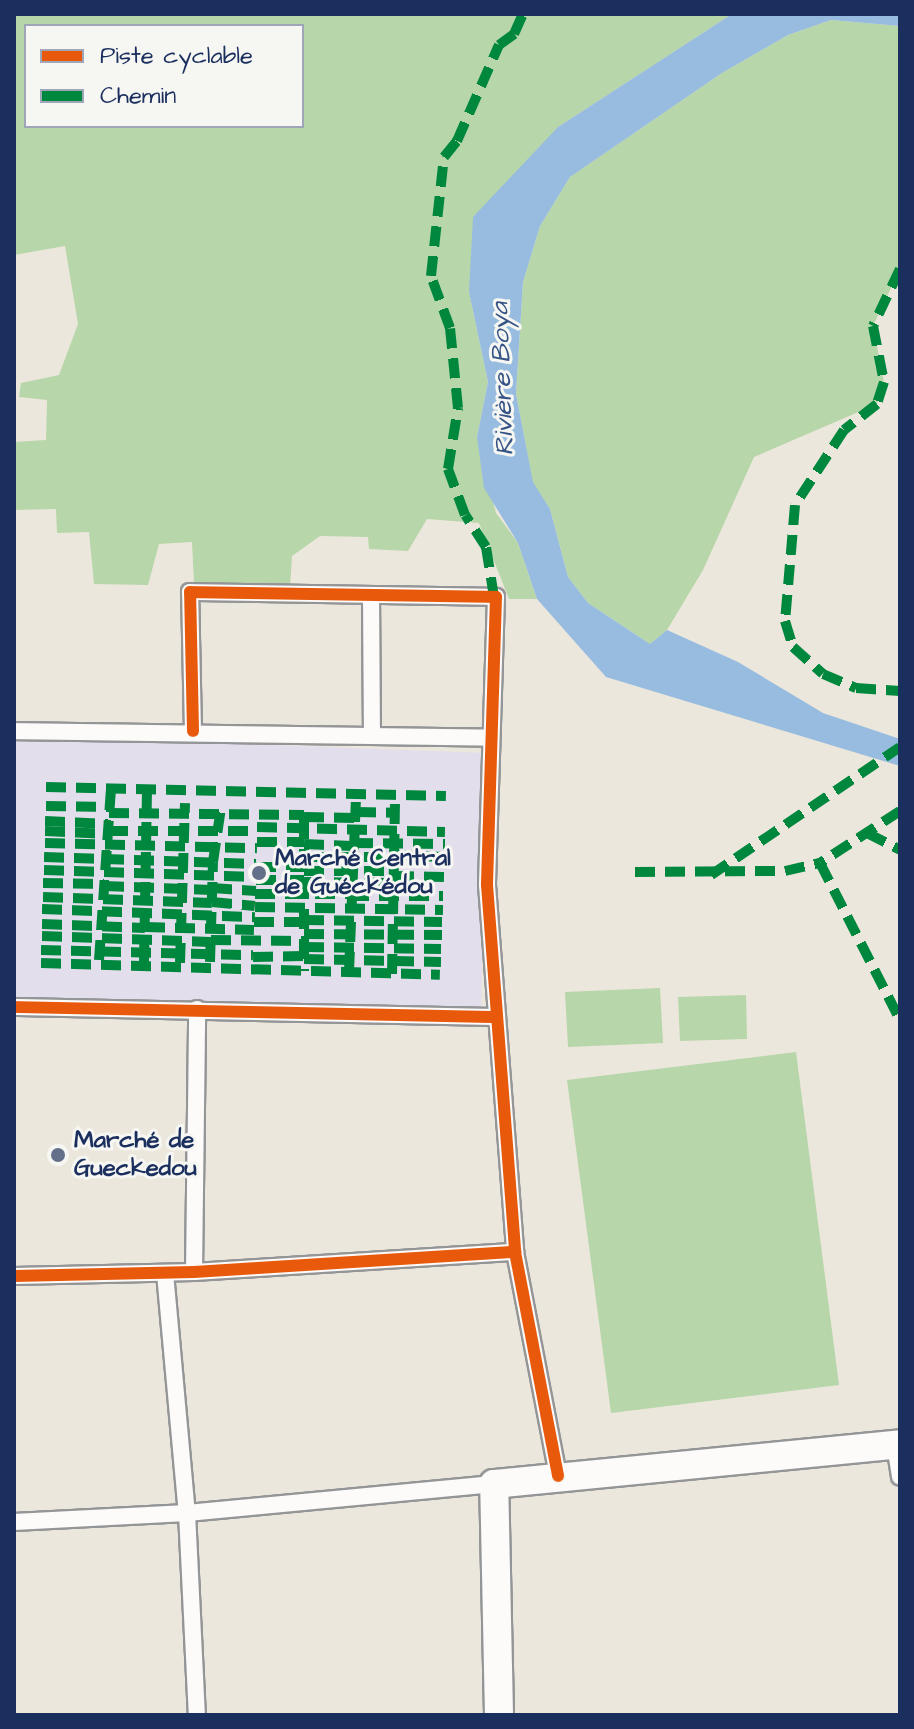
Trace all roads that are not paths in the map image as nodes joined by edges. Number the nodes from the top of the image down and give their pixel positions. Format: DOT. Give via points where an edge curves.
graph roads {
  1 [pos="371,595"];
  2 [pos="14,731"];
  3 [pos="193,731"];
  4 [pos="372,736"];
  5 [pos="490,738"];
  6 [pos="14,1007"];
  7 [pos="197,1009"];
  8 [pos="497,1017"];
  9 [pos="515,1252"];
  10 [pos="194,1272"];
  11 [pos="165,1273"];
  12 [pos="14,1276"];
  13 [pos="897,1445"];
  14 [pos="558,1476"];
  15 [pos="900,1477"];
  16 [pos="494,1484"];
  17 [pos="187,1513"];
  18 [pos="14,1522"];
  19 [pos="197,1715"];
  20 [pos="499,1715"];
  1 -- 3 [label="street" via="190,592"];
  1 -- 4 [label="street"];
  1 -- 5 [label="street" via="496,597"];
  2 -- 3 [label="street"];
  3 -- 4 [label="street"];
  4 -- 5 [label="street"];
  5 -- 8 [label="street" via="487,885"];
  6 -- 7 [label="street"];
  7 -- 8 [label="street"];
  7 -- 10 [label="street"];
  8 -- 9 [label="street"];
  9 -- 10 [label="street"];
  9 -- 14 [label="street"];
  10 -- 11 [label="street"];
  11 -- 12 [label="street"];
  11 -- 17 [label="street"];
  13 -- 14 [label="highway"];
  13 -- 15 [label="street"];
  14 -- 16 [label="highway"];
  16 -- 17 [label="street"];
  16 -- 20 [label="highway"];
  17 -- 18 [label="street"];
  17 -- 19 [label="street"];
}
